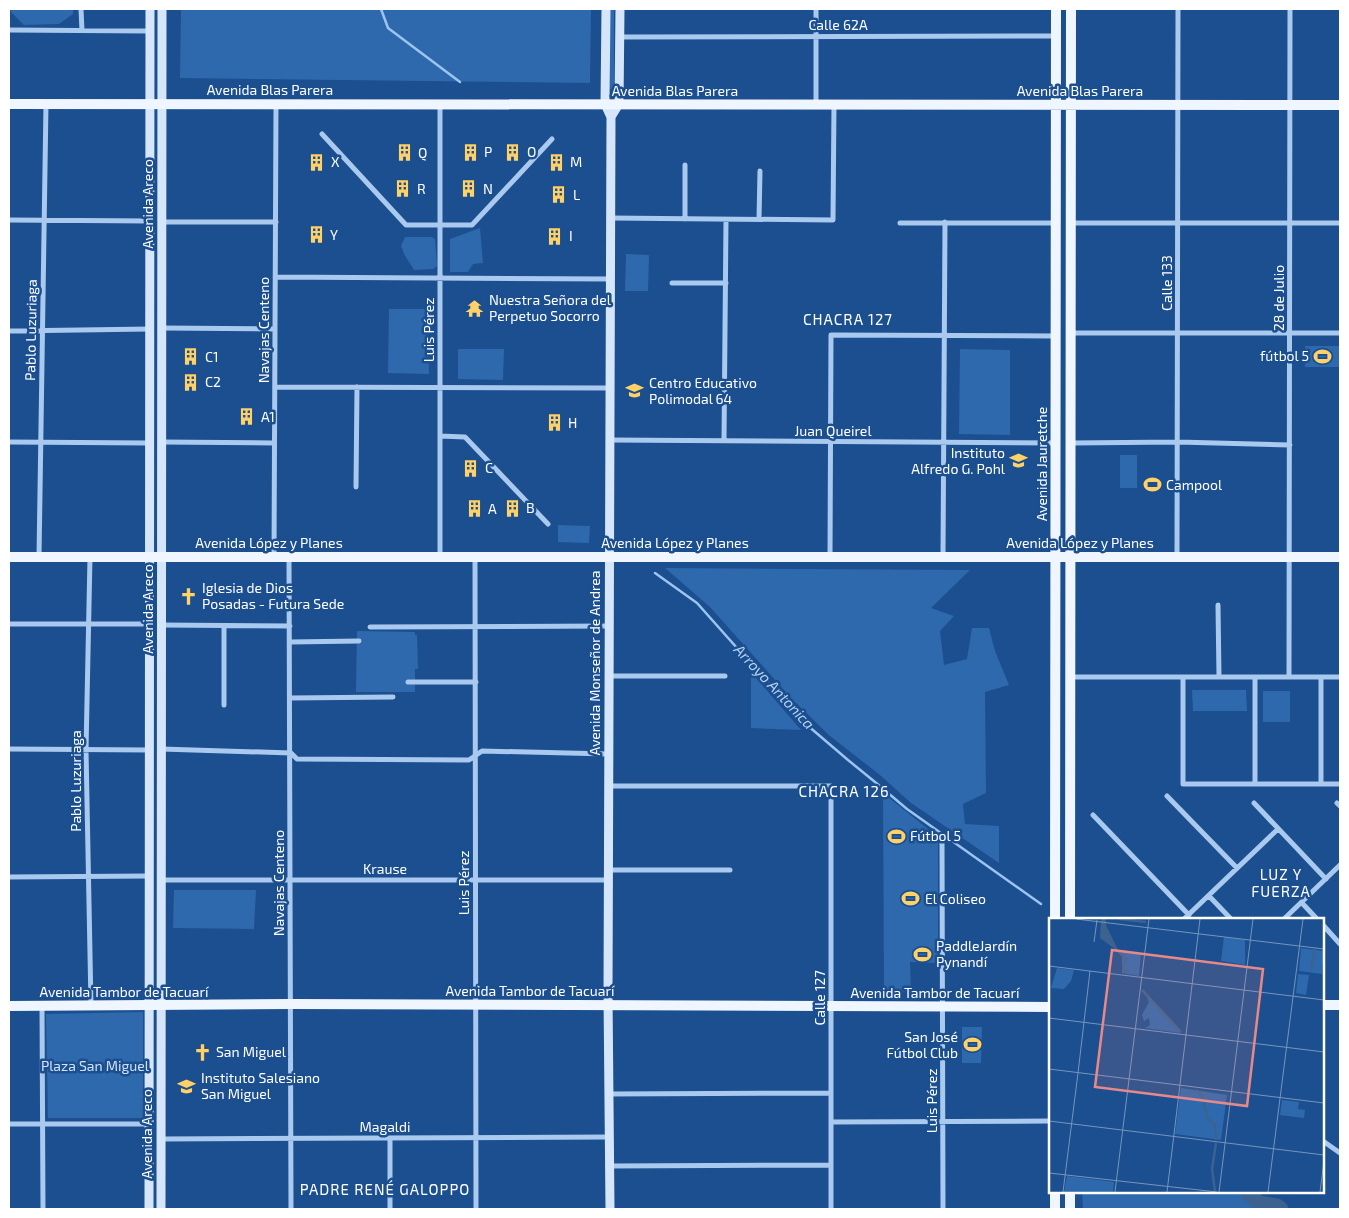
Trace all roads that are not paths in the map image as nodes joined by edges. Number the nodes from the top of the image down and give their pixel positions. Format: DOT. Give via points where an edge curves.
graph roads {
  1 [pos="81,9"];
  2 [pos="150,9"];
  3 [pos="162,9"];
  4 [pos="606,9"];
  5 [pos="620,9"];
  6 [pos="816,9"];
  7 [pos="1056,9"];
  8 [pos="1070,9"];
  9 [pos="1178,9"];
  10 [pos="1290,9"];
  11 [pos="9,30"];
  12 [pos="82,30"];
  13 [pos="150,31"];
  14 [pos="816,36"];
  15 [pos="1056,36"];
  16 [pos="620,37"];
  17 [pos="9,104"];
  18 [pos="46,104"];
  19 [pos="150,104"];
  20 [pos="162,104"];
  21 [pos="276,104"];
  22 [pos="440,104"];
  23 [pos="605,104"];
  24 [pos="619,104"];
  25 [pos="816,104"];
  26 [pos="834,104"];
  27 [pos="1056,105"];
  28 [pos="1178,105"];
  29 [pos="1290,105"];
  30 [pos="1340,105"];
  31 [pos="1070,106"];
  32 [pos="611,117"];
  33 [pos="322,134"];
  34 [pos="552,139"];
  35 [pos="685,165"];
  36 [pos="760,171"];
  37 [pos="611,218"];
  38 [pos="685,219"];
  39 [pos="759,219"];
  40 [pos="9,220"];
  41 [pos="44,220"];
  42 [pos="726,220"];
  43 [pos="150,221"];
  44 [pos="162,222"];
  45 [pos="276,222"];
  46 [pos="945,222"];
  47 [pos="1340,222"];
  48 [pos="900,223"];
  49 [pos="1070,223"];
  50 [pos="1178,223"];
  51 [pos="1290,223"];
  52 [pos="1056,224"];
  53 [pos="440,226"];
  54 [pos="275,277"];
  55 [pos="440,278"];
  56 [pos="611,279"];
  57 [pos="672,283"];
  58 [pos="726,283"];
  59 [pos="162,328"];
  60 [pos="150,329"];
  61 [pos="275,329"];
  62 [pos="9,330"];
  63 [pos="42,330"];
  64 [pos="1070,333"];
  65 [pos="1178,333"];
  66 [pos="1290,333"];
  67 [pos="1340,333"];
  68 [pos="944,335"];
  69 [pos="1056,336"];
  70 [pos="275,387"];
  71 [pos="357,387"];
  72 [pos="440,387"];
  73 [pos="610,388"];
  74 [pos="440,436"];
  75 [pos="610,440"];
  76 [pos="724,441"];
  77 [pos="9,442"];
  78 [pos="41,442"];
  79 [pos="162,442"];
  80 [pos="831,442"];
  81 [pos="943,442"];
  82 [pos="1178,442"];
  83 [pos="150,443"];
  84 [pos="274,443"];
  85 [pos="1056,443"];
  86 [pos="1070,443"];
  87 [pos="1290,445"];
  88 [pos="356,487"];
  89 [pos="548,524"];
  90 [pos="440,556"];
  91 [pos="475,556"];
  92 [pos="609,556"];
  93 [pos="9,557"];
  94 [pos="39,557"];
  95 [pos="90,557"];
  96 [pos="149,557"];
  97 [pos="162,557"];
  98 [pos="274,557"];
  99 [pos="289,557"];
  100 [pos="830,557"];
  101 [pos="943,557"];
  102 [pos="1056,557"];
  103 [pos="1070,557"];
  104 [pos="1177,557"];
  105 [pos="1290,557"];
  106 [pos="1340,557"];
  107 [pos="1218,605"];
  108 [pos="9,624"];
  109 [pos="89,624"];
  110 [pos="149,624"];
  111 [pos="162,625"];
  112 [pos="224,626"];
  113 [pos="290,626"];
  114 [pos="476,626"];
  115 [pos="609,626"];
  116 [pos="370,627"];
  117 [pos="290,642"];
  118 [pos="359,642"];
  119 [pos="609,676"];
  120 [pos="726,676"];
  121 [pos="1070,677"];
  122 [pos="1183,677"];
  123 [pos="1219,677"];
  124 [pos="1255,677"];
  125 [pos="1289,677"];
  126 [pos="1321,677"];
  127 [pos="1340,677"];
  128 [pos="408,682"];
  129 [pos="476,682"];
  130 [pos="393,697"];
  131 [pos="290,698"];
  132 [pos="224,705"];
  133 [pos="9,749"];
  134 [pos="162,749"];
  135 [pos="86,750"];
  136 [pos="149,750"];
  137 [pos="291,753"];
  138 [pos="608,754"];
  139 [pos="476,756"];
  140 [pos="1255,784"];
  141 [pos="1321,784"];
  142 [pos="1340,784"];
  143 [pos="608,786"];
  144 [pos="1167,796"];
  145 [pos="1254,803"];
  146 [pos="1093,815"];
  147 [pos="1278,829"];
  148 [pos="942,843"];
  149 [pos="1340,865"];
  150 [pos="1237,868"];
  151 [pos="730,870"];
  152 [pos="608,875"];
  153 [pos="149,876"];
  154 [pos="9,877"];
  155 [pos="88,877"];
  156 [pos="1326,879"];
  157 [pos="161,880"];
  158 [pos="291,880"];
  159 [pos="476,880"];
  160 [pos="1209,896"];
  161 [pos="1302,903"];
  162 [pos="1186,917"];
  163 [pos="1055,918"];
  164 [pos="1070,918"];
  165 [pos="1230,918"];
  166 [pos="1285,918"];
  167 [pos="1316,918"];
  168 [pos="1324,926"];
  169 [pos="1340,944"];
  170 [pos="291,1004"];
  171 [pos="91,1005"];
  172 [pos="476,1005"];
  173 [pos="608,1005"];
  174 [pos="1324,1005"];
  175 [pos="1340,1005"];
  176 [pos="9,1006"];
  177 [pos="42,1006"];
  178 [pos="149,1006"];
  179 [pos="161,1006"];
  180 [pos="831,1006"];
  181 [pos="942,1006"];
  182 [pos="1049,1007"];
  183 [pos="831,1092"];
  184 [pos="609,1094"];
  185 [pos="943,1121"];
  186 [pos="1049,1121"];
  187 [pos="831,1122"];
  188 [pos="9,1124"];
  189 [pos="43,1124"];
  190 [pos="149,1124"];
  191 [pos="610,1137"];
  192 [pos="161,1139"];
  193 [pos="291,1139"];
  194 [pos="390,1139"];
  195 [pos="476,1139"];
  196 [pos="1324,1142"];
  197 [pos="1340,1153"];
  198 [pos="831,1165"];
  199 [pos="610,1166"];
  200 [pos="1055,1193"];
  201 [pos="1070,1193"];
  202 [pos="43,1209"];
  203 [pos="149,1209"];
  204 [pos="161,1209"];
  205 [pos="291,1209"];
  206 [pos="390,1209"];
  207 [pos="476,1209"];
  208 [pos="610,1209"];
  209 [pos="831,1209"];
  210 [pos="943,1209"];
  211 [pos="1055,1209"];
  212 [pos="1070,1209"];
  1 -- 12 [label="street"];
  2 -- 13 [label="main road, Avenida Areco"];
  3 -- 20 [label="main road, Avenida Areco"];
  4 -- 23 [label="main road, Avenida Monseñor de Andrea"];
  5 -- 16 [label="main road"];
  6 -- 14 [label="street"];
  7 -- 15 [label="main road, Avenida Jauretche"];
  8 -- 31 [label="main road, Avenida Jauretche"];
  9 -- 28 [label="street, Calle 133"];
  10 -- 29 [label="street, 28 de Julio"];
  11 -- 12 [label="street"];
  12 -- 13 [label="street"];
  13 -- 19 [label="main road, Avenida Areco"];
  14 -- 15 [label="street, Calle 62A"];
  14 -- 16 [label="street, Calle 62A"];
  14 -- 25 [label="street"];
  15 -- 27 [label="main road, Avenida Jauretche"];
  16 -- 24 [label="main road"];
  17 -- 18 [label="main road, Avenida Blas Parera"];
  18 -- 19 [label="main road, Avenida Blas Parera"];
  18 -- 41 [label="street, Pablo Luzuriaga"];
  19 -- 20 [label="main road, Avenida Blas Parera"];
  19 -- 43 [label="main road, Avenida Areco"];
  20 -- 21 [label="main road, Avenida Blas Parera"];
  20 -- 44 [label="main road, Avenida Areco"];
  21 -- 22 [label="main road, Avenida Blas Parera"];
  21 -- 45 [label="street, Navajas Centeno"];
  22 -- 23 [label="main road, Avenida Blas Parera"];
  22 -- 53 [label="street, Luis Pérez"];
  23 -- 24 [label="main road, Avenida Blas Parera"];
  23 -- 32 [label="main road, Avenida Monseñor de Andrea"];
  24 -- 25 [label="main road, Avenida Blas Parera"];
  24 -- 32 [label="main road"];
  25 -- 26 [label="main road, Avenida Blas Parera"];
  26 -- 27 [label="main road, Avenida Blas Parera"];
  26 -- 39 [label="street" via="833,220"];
  27 -- 31 [label="main road, Avenida Blas Parera"];
  27 -- 52 [label="main road, Avenida Jauretche"];
  28 -- 29 [label="main road, Avenida Blas Parera"];
  28 -- 31 [label="main road, Avenida Blas Parera"];
  28 -- 50 [label="street, Calle 133"];
  29 -- 30 [label="main road, Avenida Blas Parera"];
  29 -- 51 [label="street, 28 de Julio"];
  31 -- 49 [label="main road, Avenida Jauretche"];
  32 -- 37 [label="main road, Avenida Monseñor de Andrea"];
  33 -- 53 [label="street" via="406,225"];
  34 -- 53 [label="street" via="472,224"];
  35 -- 38 [label="street"];
  36 -- 39 [label="street"];
  37 -- 38 [label="street"];
  37 -- 56 [label="main road, Avenida Monseñor de Andrea"];
  38 -- 42 [label="street"];
  39 -- 42 [label="street"];
  40 -- 41 [label="street"];
  41 -- 43 [label="street"];
  41 -- 63 [label="street, Pablo Luzuriaga"];
  42 -- 58 [label="street"];
  43 -- 60 [label="main road, Avenida Areco"];
  44 -- 45 [label="street"];
  44 -- 59 [label="main road, Avenida Areco"];
  45 -- 54 [label="street, Navajas Centeno"];
  46 -- 48 [label="street"];
  46 -- 52 [label="street"];
  46 -- 68 [label="street"];
  47 -- 51 [label="street"];
  49 -- 50 [label="street"];
  49 -- 64 [label="main road, Avenida Jauretche"];
  50 -- 51 [label="street"];
  50 -- 65 [label="street, Calle 133"];
  51 -- 66 [label="street, 28 de Julio"];
  52 -- 69 [label="main road, Avenida Jauretche"];
  53 -- 55 [label="street, Luis Pérez"];
  54 -- 55 [label="street"];
  54 -- 61 [label="street, Navajas Centeno"];
  55 -- 56 [label="street"];
  55 -- 72 [label="street, Luis Pérez"];
  56 -- 73 [label="main road, Avenida Monseñor de Andrea"];
  57 -- 58 [label="street"];
  58 -- 76 [label="street"];
  59 -- 61 [label="street"];
  59 -- 79 [label="main road, Avenida Areco"];
  60 -- 63 [label="street"];
  60 -- 83 [label="main road, Avenida Areco"];
  61 -- 70 [label="street, Navajas Centeno"];
  62 -- 63 [label="street"];
  63 -- 78 [label="street, Pablo Luzuriaga"];
  64 -- 65 [label="street"];
  64 -- 86 [label="main road, Avenida Jauretche"];
  65 -- 66 [label="street"];
  65 -- 82 [label="street, Calle 133"];
  66 -- 67 [label="street"];
  66 -- 87 [label="street, 28 de Julio"];
  68 -- 69 [label="street"];
  68 -- 80 [label="street" via="831,335"];
  68 -- 81 [label="street"];
  69 -- 85 [label="main road, Avenida Jauretche"];
  70 -- 71 [label="street"];
  70 -- 84 [label="street, Navajas Centeno"];
  71 -- 72 [label="street"];
  71 -- 88 [label="street"];
  72 -- 73 [label="street"];
  72 -- 74 [label="street, Luis Pérez"];
  73 -- 75 [label="main road, Avenida Monseñor de Andrea"];
  74 -- 89 [label="street" via="465,438"];
  74 -- 90 [label="street, Luis Pérez"];
  75 -- 76 [label="street, Juan Queirel"];
  75 -- 92 [label="main road, Avenida Monseñor de Andrea"];
  76 -- 80 [label="street, Juan Queirel"];
  77 -- 78 [label="street"];
  78 -- 83 [label="street"];
  78 -- 94 [label="street, Pablo Luzuriaga"];
  79 -- 84 [label="street"];
  79 -- 97 [label="main road, Avenida Areco"];
  80 -- 81 [label="street, Juan Queirel"];
  80 -- 100 [label="street"];
  81 -- 85 [label="street, Juan Queirel"];
  81 -- 101 [label="street"];
  82 -- 86 [label="street"];
  82 -- 87 [label="street"];
  82 -- 104 [label="street, Calle 133"];
  83 -- 96 [label="main road, Avenida Areco"];
  84 -- 98 [label="street, Navajas Centeno"];
  85 -- 102 [label="main road, Avenida Jauretche"];
  86 -- 103 [label="main road, Avenida Jauretche"];
  87 -- 105 [label="street, 28 de Julio"];
  90 -- 91 [label="main road, Avenida López y Planes"];
  90 -- 99 [label="main road, Avenida López y Planes"];
  91 -- 92 [label="main road, Avenida López y Planes"];
  91 -- 114 [label="street, Luis Pérez"];
  92 -- 100 [label="main road, Avenida López y Planes"];
  92 -- 115 [label="main road, Avenida Monseñor de Andrea"];
  93 -- 94 [label="main road, Avenida López y Planes"];
  94 -- 95 [label="main road, Avenida López y Planes"];
  95 -- 96 [label="main road, Avenida López y Planes"];
  95 -- 109 [label="street, Pablo Luzuriaga"];
  96 -- 97 [label="main road, Avenida López y Planes"];
  96 -- 110 [label="main road, Avenida Areco"];
  97 -- 98 [label="main road, Avenida López y Planes"];
  97 -- 111 [label="main road, Avenida Areco"];
  98 -- 99 [label="main road, Avenida López y Planes"];
  99 -- 113 [label="street, Navajas Centeno"];
  100 -- 101 [label="main road, Avenida López y Planes"];
  101 -- 102 [label="main road, Avenida López y Planes"];
  102 -- 103 [label="main road, Avenida López y Planes"];
  102 -- 163 [label="main road, Avenida Jauretche"];
  103 -- 104 [label="main road, Avenida López y Planes"];
  103 -- 121 [label="main road, Avenida Jauretche"];
  104 -- 105 [label="main road, Avenida López y Planes"];
  105 -- 106 [label="main road, Avenida López y Planes"];
  105 -- 125 [label="street, 28 de Julio"];
  107 -- 123 [label="street"];
  108 -- 109 [label="street"];
  109 -- 110 [label="street"];
  109 -- 135 [label="street, Pablo Luzuriaga"];
  110 -- 136 [label="main road, Avenida Areco"];
  111 -- 112 [label="street"];
  111 -- 134 [label="main road, Avenida Areco"];
  112 -- 113 [label="street"];
  112 -- 132 [label="street"];
  113 -- 117 [label="street, Navajas Centeno"];
  114 -- 115 [label="street"];
  114 -- 116 [label="street"];
  114 -- 129 [label="street, Luis Pérez"];
  115 -- 119 [label="main road, Avenida Monseñor de Andrea"];
  117 -- 118 [label="street"];
  117 -- 131 [label="street, Navajas Centeno"];
  119 -- 120 [label="street"];
  119 -- 138 [label="main road, Avenida Monseñor de Andrea"];
  121 -- 122 [label="street"];
  121 -- 164 [label="main road, Avenida Jauretche"];
  122 -- 123 [label="street"];
  122 -- 140 [label="street" via="1183,784"];
  123 -- 124 [label="street"];
  124 -- 125 [label="street"];
  124 -- 140 [label="street"];
  125 -- 126 [label="street"];
  126 -- 127 [label="street"];
  126 -- 141 [label="street"];
  128 -- 129 [label="street"];
  129 -- 139 [label="street, Luis Pérez"];
  130 -- 131 [label="street"];
  131 -- 137 [label="street, Navajas Centeno"];
  133 -- 135 [label="street"];
  134 -- 137 [label="street"];
  134 -- 157 [label="main road, Avenida Areco"];
  135 -- 136 [label="street"];
  135 -- 155 [label="street, Pablo Luzuriaga"];
  136 -- 153 [label="main road, Avenida Areco"];
  137 -- 139 [label="street" via="297,759 469,760"];
  137 -- 158 [label="street, Navajas Centeno"];
  138 -- 139 [label="street" via="482,751"];
  138 -- 143 [label="main road, Avenida Monseñor de Andrea"];
  139 -- 159 [label="street, Luis Pérez"];
  140 -- 141 [label="street"];
  141 -- 142 [label="street"];
  143 -- 152 [label="main road, Avenida Monseñor de Andrea"];
  143 -- 180 [label="street, Calle 127" via="830,786"];
  144 -- 150 [label="street"];
  145 -- 147 [label="street"];
  146 -- 162 [label="street"];
  147 -- 150 [label="street"];
  147 -- 156 [label="street"];
  148 -- 181 [label="street, Luis Pérez"];
  149 -- 156 [label="street"];
  150 -- 160 [label="street"];
  151 -- 152 [label="street, Krause"];
  152 -- 159 [label="street, Krause"];
  152 -- 173 [label="main road, Avenida Monseñor de Andrea"];
  153 -- 155 [label="street"];
  153 -- 178 [label="main road, Avenida Areco"];
  154 -- 155 [label="street"];
  155 -- 171 [label="street, Pablo Luzuriaga"];
  156 -- 161 [label="street"];
  157 -- 158 [label="street, Krause"];
  157 -- 179 [label="main road, Avenida Areco"];
  158 -- 159 [label="street, Krause"];
  158 -- 170 [label="street, Navajas Centeno"];
  159 -- 172 [label="street, Luis Pérez"];
  160 -- 162 [label="street"];
  160 -- 165 [label="street"];
  161 -- 166 [label="street"];
  161 -- 167 [label="street"];
  168 -- 169 [label="street"];
  170 -- 172 [label="main road, Avenida Tambor de Tacuarí"];
  170 -- 179 [label="main road, Avenida Tambor de Tacuarí"];
  170 -- 193 [label="street, Navajas Centeno"];
  171 -- 177 [label="main road, Avenida Tambor de Tacuarí"];
  171 -- 178 [label="main road, Avenida Tambor de Tacuarí"];
  172 -- 173 [label="main road, Avenida Tambor de Tacuarí"];
  172 -- 195 [label="street, Luis Pérez"];
  173 -- 180 [label="main road, Avenida Tambor de Tacuarí"];
  173 -- 184 [label="main road, Avenida Monseñor de Andrea"];
  174 -- 175 [label="main road"];
  176 -- 177 [label="main road, Avenida Tambor de Tacuarí"];
  177 -- 189 [label="street"];
  178 -- 179 [label="main road, Avenida Tambor de Tacuarí"];
  178 -- 190 [label="main road, Avenida Areco"];
  179 -- 192 [label="main road, Avenida Areco"];
  180 -- 181 [label="main road, Avenida Tambor de Tacuarí"];
  180 -- 183 [label="street, Calle 127"];
  181 -- 182 [label="main road, Avenida Tambor de Tacuarí"];
  181 -- 185 [label="street, Luis Pérez"];
  183 -- 184 [label="street"];
  183 -- 187 [label="street, Calle 127"];
  184 -- 191 [label="main road, Avenida Monseñor de Andrea"];
  185 -- 186 [label="street"];
  185 -- 187 [label="street"];
  185 -- 210 [label="street, Luis Pérez"];
  187 -- 198 [label="street, Calle 127"];
  188 -- 189 [label="street"];
  189 -- 190 [label="street"];
  189 -- 202 [label="street"];
  190 -- 203 [label="main road, Avenida Areco"];
  191 -- 195 [label="street, Magaldi"];
  191 -- 199 [label="main road, Avenida Monseñor de Andrea"];
  192 -- 193 [label="street, Magaldi"];
  192 -- 204 [label="main road, Avenida Areco"];
  193 -- 194 [label="street, Magaldi"];
  193 -- 205 [label="street, Navajas Centeno"];
  194 -- 195 [label="street, Magaldi"];
  194 -- 206 [label="street"];
  195 -- 207 [label="street, Luis Pérez"];
  196 -- 197 [label="street"];
  198 -- 199 [label="street"];
  198 -- 209 [label="street, Calle 127"];
  199 -- 208 [label="main road, Avenida Monseñor de Andrea"];
  200 -- 211 [label="main road"];
  201 -- 212 [label="main road"];
}
